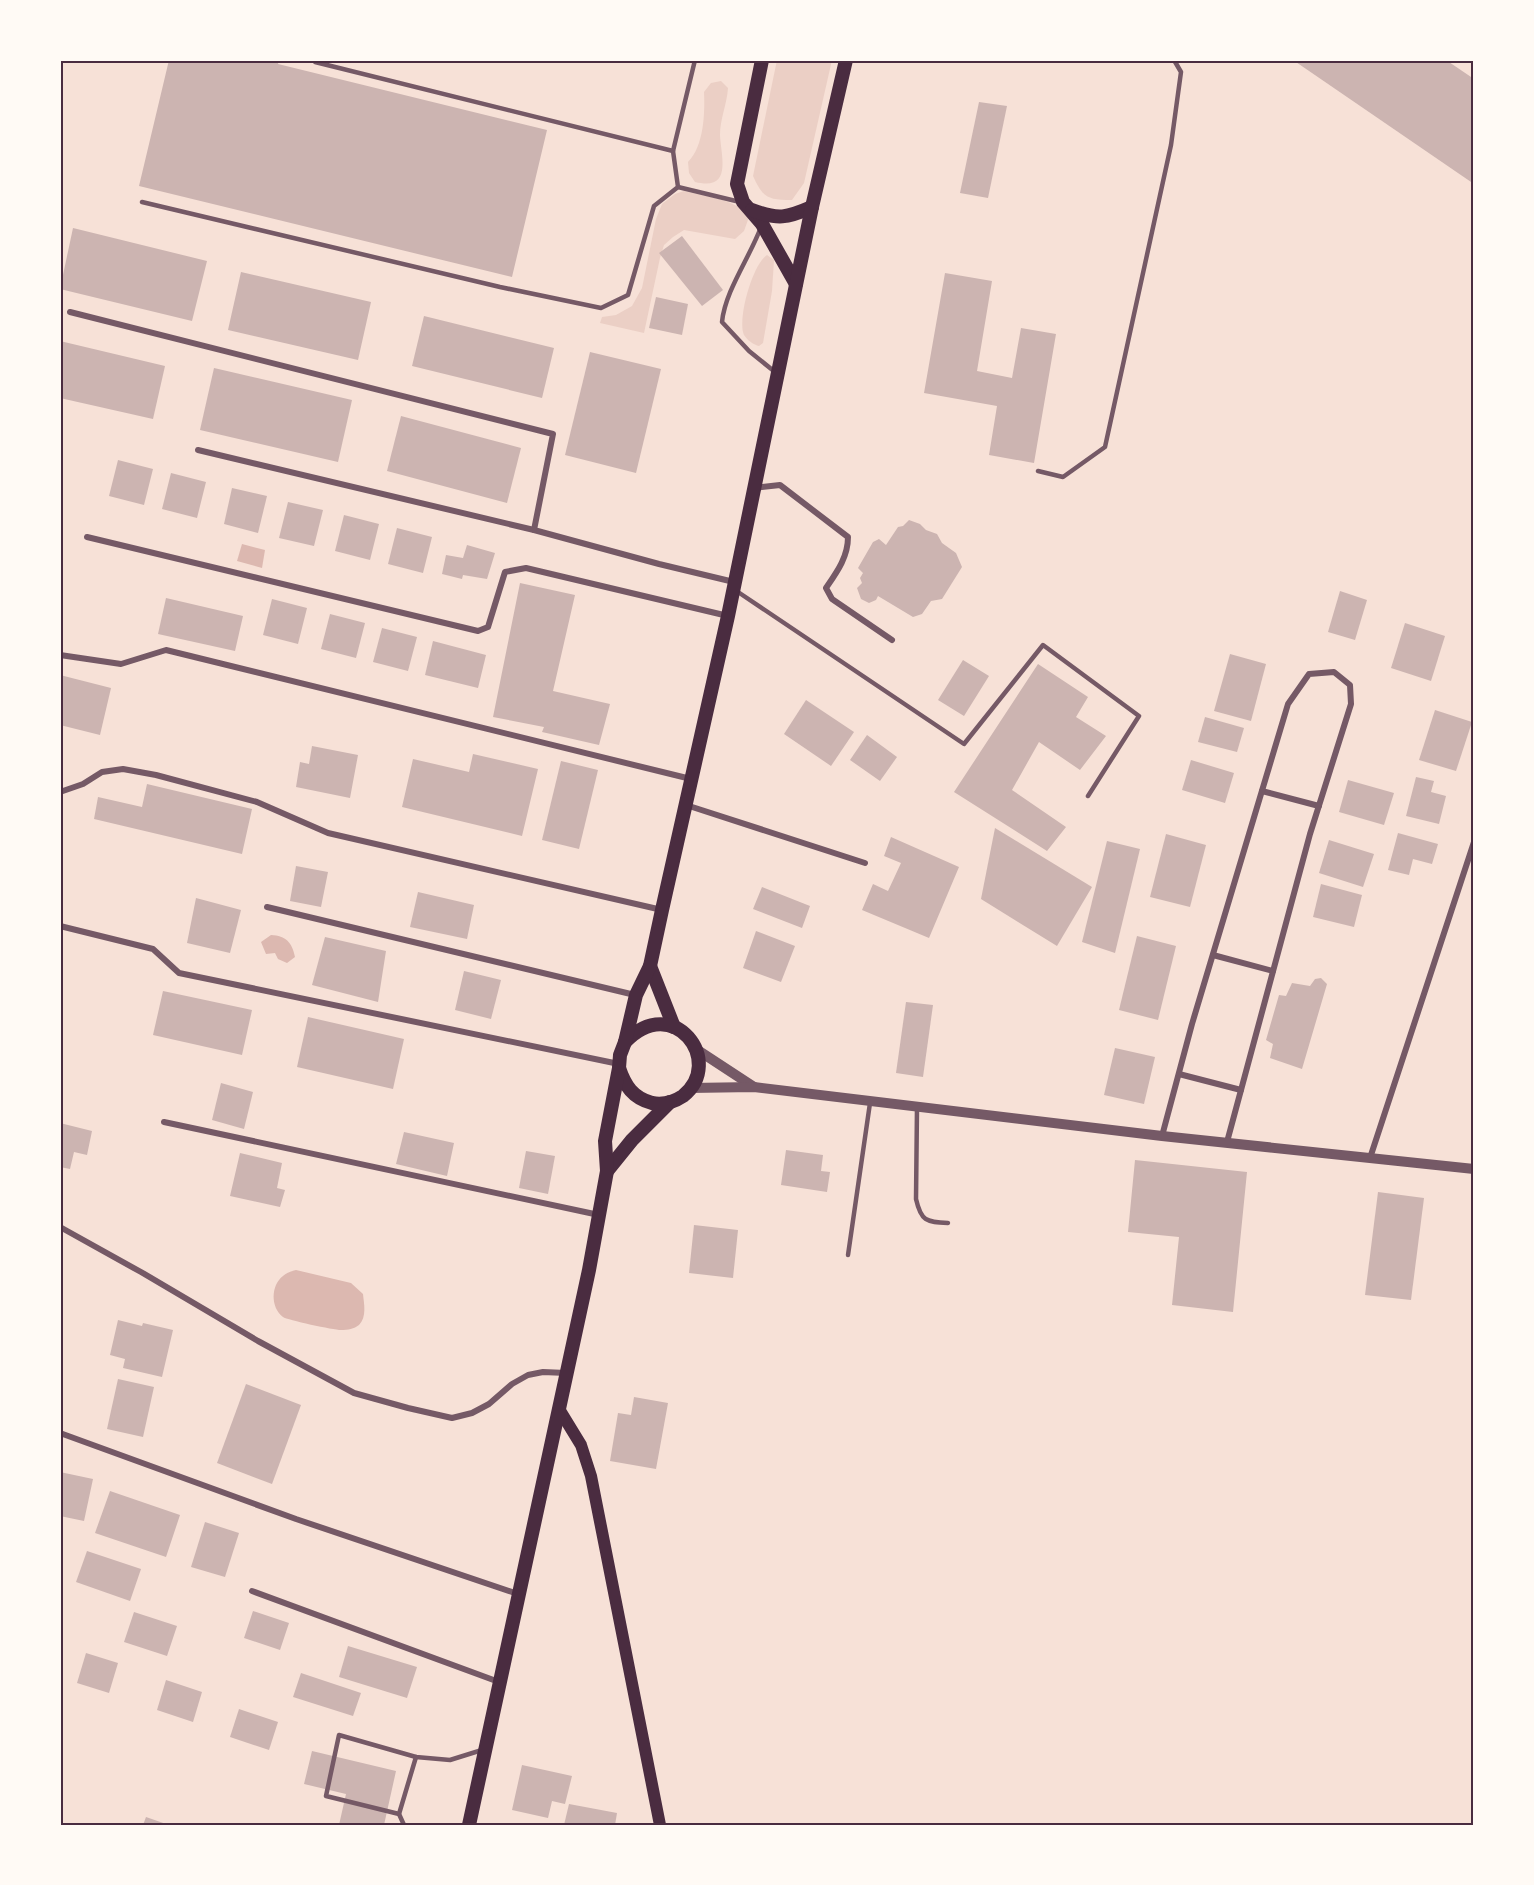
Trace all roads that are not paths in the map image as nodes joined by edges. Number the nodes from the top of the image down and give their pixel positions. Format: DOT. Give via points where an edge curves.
graph roads {
  1 [pos="314,60"];
  2 [pos="695,60"];
  3 [pos="762,60"];
  4 [pos="846,60"];
  5 [pos="1174,60"];
  6 [pos="673,151"];
  7 [pos="678,187"];
  8 [pos="142,202"];
  9 [pos="747,206"];
  10 [pos="812,207"];
  11 [pos="762,224"];
  12 [pos="796,284"];
  13 [pos="70,312"];
  14 [pos="778,375"];
  15 [pos="198,450"];
  16 [pos="1038,471"];
  17 [pos="754,488"];
  18 [pos="534,530"];
  19 [pos="87,537"];
  20 [pos="734,586"];
  21 [pos="728,616"];
  22 [pos="892,640"];
  23 [pos="60,655"];
  24 [pos="692,779"];
  25 [pos="1262,791"];
  26 [pos="60,792"];
  27 [pos="1088,796"];
  28 [pos="686,804"];
  29 [pos="1319,806"];
  30 [pos="1474,842"];
  31 [pos="865,863"];
  32 [pos="267,907"];
  33 [pos="662,910"];
  34 [pos="60,926"];
  35 [pos="1213,955"];
  36 [pos="650,966"];
  37 [pos="1273,970"];
  38 [pos="636,995"];
  39 [pos="674,1027"];
  40 [pos="626,1042"];
  41 [pos="696,1049"];
  42 [pos="619,1066"];
  43 [pos="1179,1074"];
  44 [pos="754,1087"];
  45 [pos="690,1088"];
  46 [pos="1241,1090"];
  47 [pos="870,1101"];
  48 [pos="669,1102"];
  49 [pos="917,1107"];
  50 [pos="164,1122"];
  51 [pos="1161,1136"];
  52 [pos="1227,1142"];
  53 [pos="1370,1158"];
  54 [pos="1474,1169"];
  55 [pos="607,1171"];
  56 [pos="599,1215"];
  57 [pos="948,1223"];
  58 [pos="60,1227"];
  59 [pos="849,1255"];
  60 [pos="566,1373"];
  61 [pos="559,1409"];
  62 [pos="60,1433"];
  63 [pos="252,1591"];
  64 [pos="519,1594"];
  65 [pos="499,1682"];
  66 [pos="484,1750"];
  67 [pos="416,1757"];
  68 [pos="399,1814"];
  69 [pos="404,1825"];
  70 [pos="468,1825"];
  71 [pos="660,1825"];
  1 -- 6 [label="lane"];
  2 -- 6 [label="lane"];
  3 -- 9 [label="main road" via="737,184"];
  4 -- 10 [label="main road"];
  5 -- 16 [label="lane" via="1181,72 1171,145 1106,447 1063,477"];
  6 -- 7 [label="lane"];
  7 -- 8 [label="lane" via="654,206 628,295 601,308"];
  7 -- 9 [label="lane"];
  9 -- 10 [label="main road" via="769,217 782,218"];
  9 -- 11 [label="main road"];
  10 -- 12 [label="main road"];
  11 -- 12 [label="main road"];
  11 -- 14 [label="lane" via="723,306 722,322"];
  12 -- 14 [label="main road"];
  13 -- 18 [label="street" via="554,434"];
  14 -- 17 [label="main road"];
  15 -- 18 [label="street"];
  17 -- 20 [label="main road"];
  17 -- 22 [label="street" via="780,485 848,537 841,566 826,588 832,599"];
  18 -- 20 [label="street"];
  19 -- 21 [label="street" via="478,631 488,627 505,572 526,568"];
  20 -- 21 [label="main road"];
  20 -- 27 [label="lane" via="964,744 1044,645 1139,716"];
  21 -- 24 [label="main road"];
  23 -- 24 [label="street" via="121,664 166,650"];
  24 -- 28 [label="main road"];
  25 -- 29 [label="street"];
  25 -- 29 [label="street" via="1288,704 1309,674 1334,672 1350,685 1351,704"];
  25 -- 35 [label="street"];
  26 -- 33 [label="street" via="102,772 123,769 257,802 328,833"];
  28 -- 31 [label="street"];
  28 -- 33 [label="main road"];
  29 -- 37 [label="street"];
  30 -- 53 [label="street"];
  32 -- 38 [label="street"];
  33 -- 36 [label="main road"];
  34 -- 42 [label="street" via="153,949 179,973"];
  35 -- 37 [label="street"];
  35 -- 43 [label="street"];
  36 -- 38 [label="main road"];
  36 -- 39 [label="main road"];
  37 -- 46 [label="street"];
  38 -- 40 [label="main road"];
  39 -- 40 [label="main road" via="647,1026"];
  39 -- 41 [label="main road"];
  40 -- 42 [label="main road"];
  41 -- 44 [label="street"];
  41 -- 45 [label="main road" via="699,1069"];
  42 -- 48 [label="main road" via="631,1092 643,1100"];
  42 -- 55 [label="main road" via="605,1141"];
  43 -- 46 [label="street"];
  43 -- 51 [label="street"];
  44 -- 45 [label="street"];
  44 -- 47 [label="street"];
  45 -- 48 [label="main road"];
  46 -- 52 [label="street"];
  47 -- 49 [label="street"];
  47 -- 59 [label="lane"];
  48 -- 55 [label="main road"];
  49 -- 51 [label="street"];
  49 -- 57 [label="lane" via="916,1199 920,1214 930,1222"];
  50 -- 56 [label="street"];
  51 -- 52 [label="street"];
  52 -- 53 [label="street"];
  53 -- 54 [label="street"];
  55 -- 56 [label="main road"];
  56 -- 60 [label="main road"];
  58 -- 60 [label="street" via="354,1393 452,1418 489,1404 528,1375"];
  60 -- 61 [label="main road"];
  61 -- 64 [label="main road"];
  61 -- 71 [label="main road" via="581,1445 591,1476"];
  62 -- 64 [label="street" via="296,1519"];
  63 -- 65 [label="street"];
  64 -- 65 [label="main road"];
  65 -- 66 [label="main road"];
  66 -- 67 [label="lane" via="450,1760"];
  66 -- 70 [label="main road"];
  67 -- 68 [label="lane"];
  67 -- 68 [label="lane" via="339,1735 326,1796"];
  68 -- 69 [label="lane"];
}
